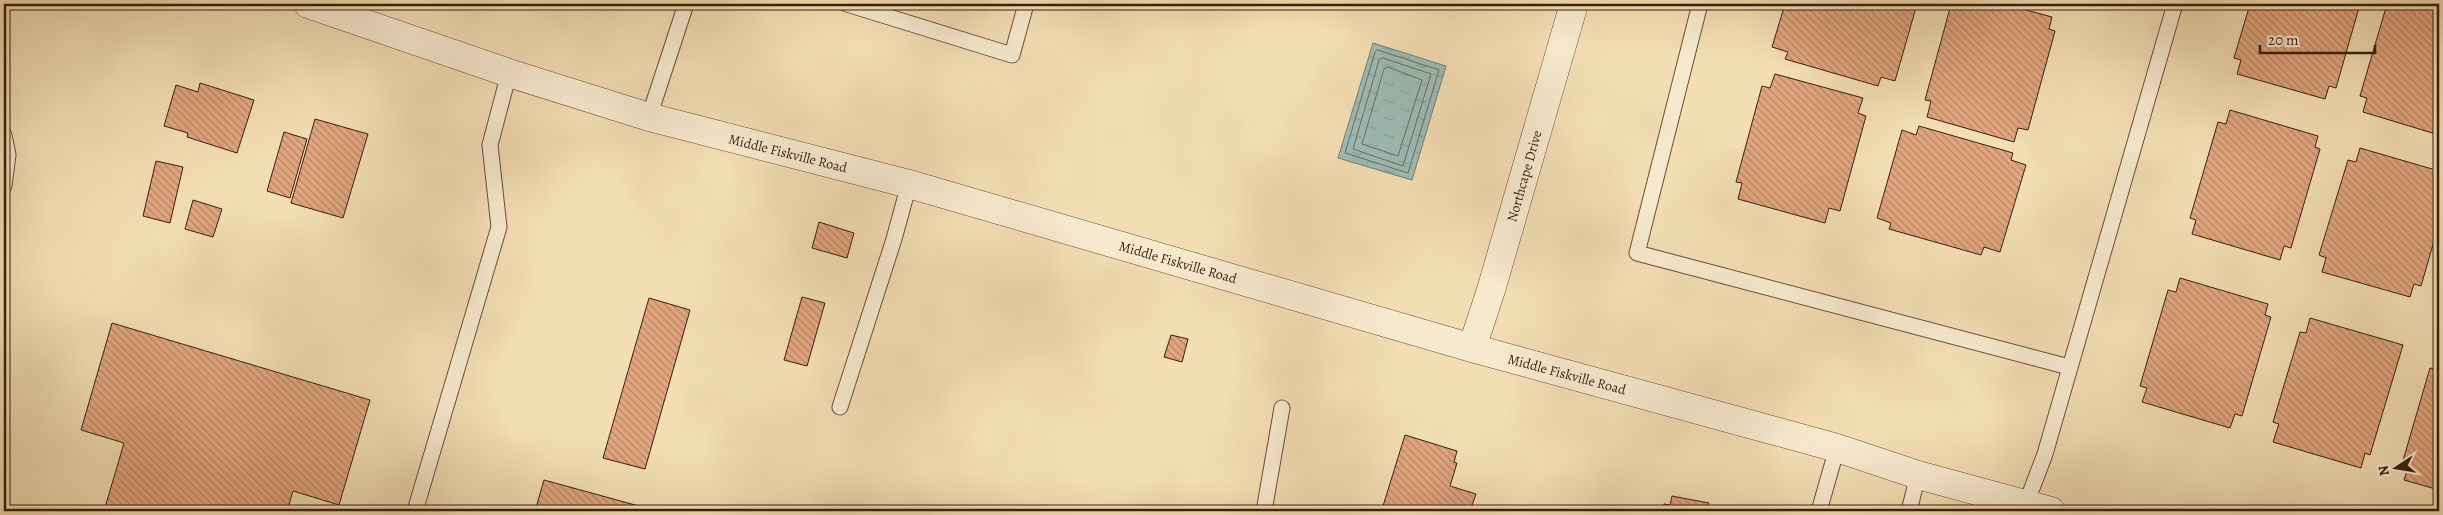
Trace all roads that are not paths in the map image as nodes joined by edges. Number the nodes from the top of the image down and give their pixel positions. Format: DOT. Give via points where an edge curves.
graph roads {
  1 [pos="308,4"];
  2 [pos="686,4"];
  3 [pos="847,4"];
  4 [pos="1026,4"];
  5 [pos="1574,4"];
  6 [pos="1700,4"];
  7 [pos="2175,4"];
  8 [pos="509,73"];
  9 [pos="649,117"];
  10 [pos="4,135"];
  11 [pos="909,184"];
  12 [pos="4,186"];
  13 [pos="1472,348"];
  14 [pos="2069,367"];
  15 [pos="840,407"];
  16 [pos="1282,408"];
  17 [pos="1837,448"];
  18 [pos="1918,476"];
  19 [pos="2038,508"];
  20 [pos="415,511"];
  21 [pos="1264,511"];
  22 [pos="1820,511"];
  23 [pos="1909,511"];
  1 -- 8 [label="street, Middle Fiskville Road"];
  2 -- 9 [label="lane"];
  3 -- 4 [label="lane" via="1012,55"];
  5 -- 13 [label="street, Northcape Drive"];
  6 -- 14 [label="lane" via="1636,253"];
  7 -- 14 [label="lane"];
  8 -- 9 [label="street, Middle Fiskville Road"];
  8 -- 20 [label="lane" via="490,145 499,227"];
  9 -- 11 [label="street, Middle Fiskville Road"];
  10 -- 12 [label="lane" via="8,155"];
  11 -- 13 [label="street, Middle Fiskville Road"];
  11 -- 15 [label="lane"];
  13 -- 17 [label="street, Middle Fiskville Road"];
  14 -- 19 [label="lane" via="2045,454"];
  16 -- 21 [label="lane"];
  17 -- 18 [label="street, Middle Fiskville Road"];
  17 -- 22 [label="lane"];
  18 -- 19 [label="street, Middle Fiskville Road"];
  18 -- 23 [label="lane"];
}
